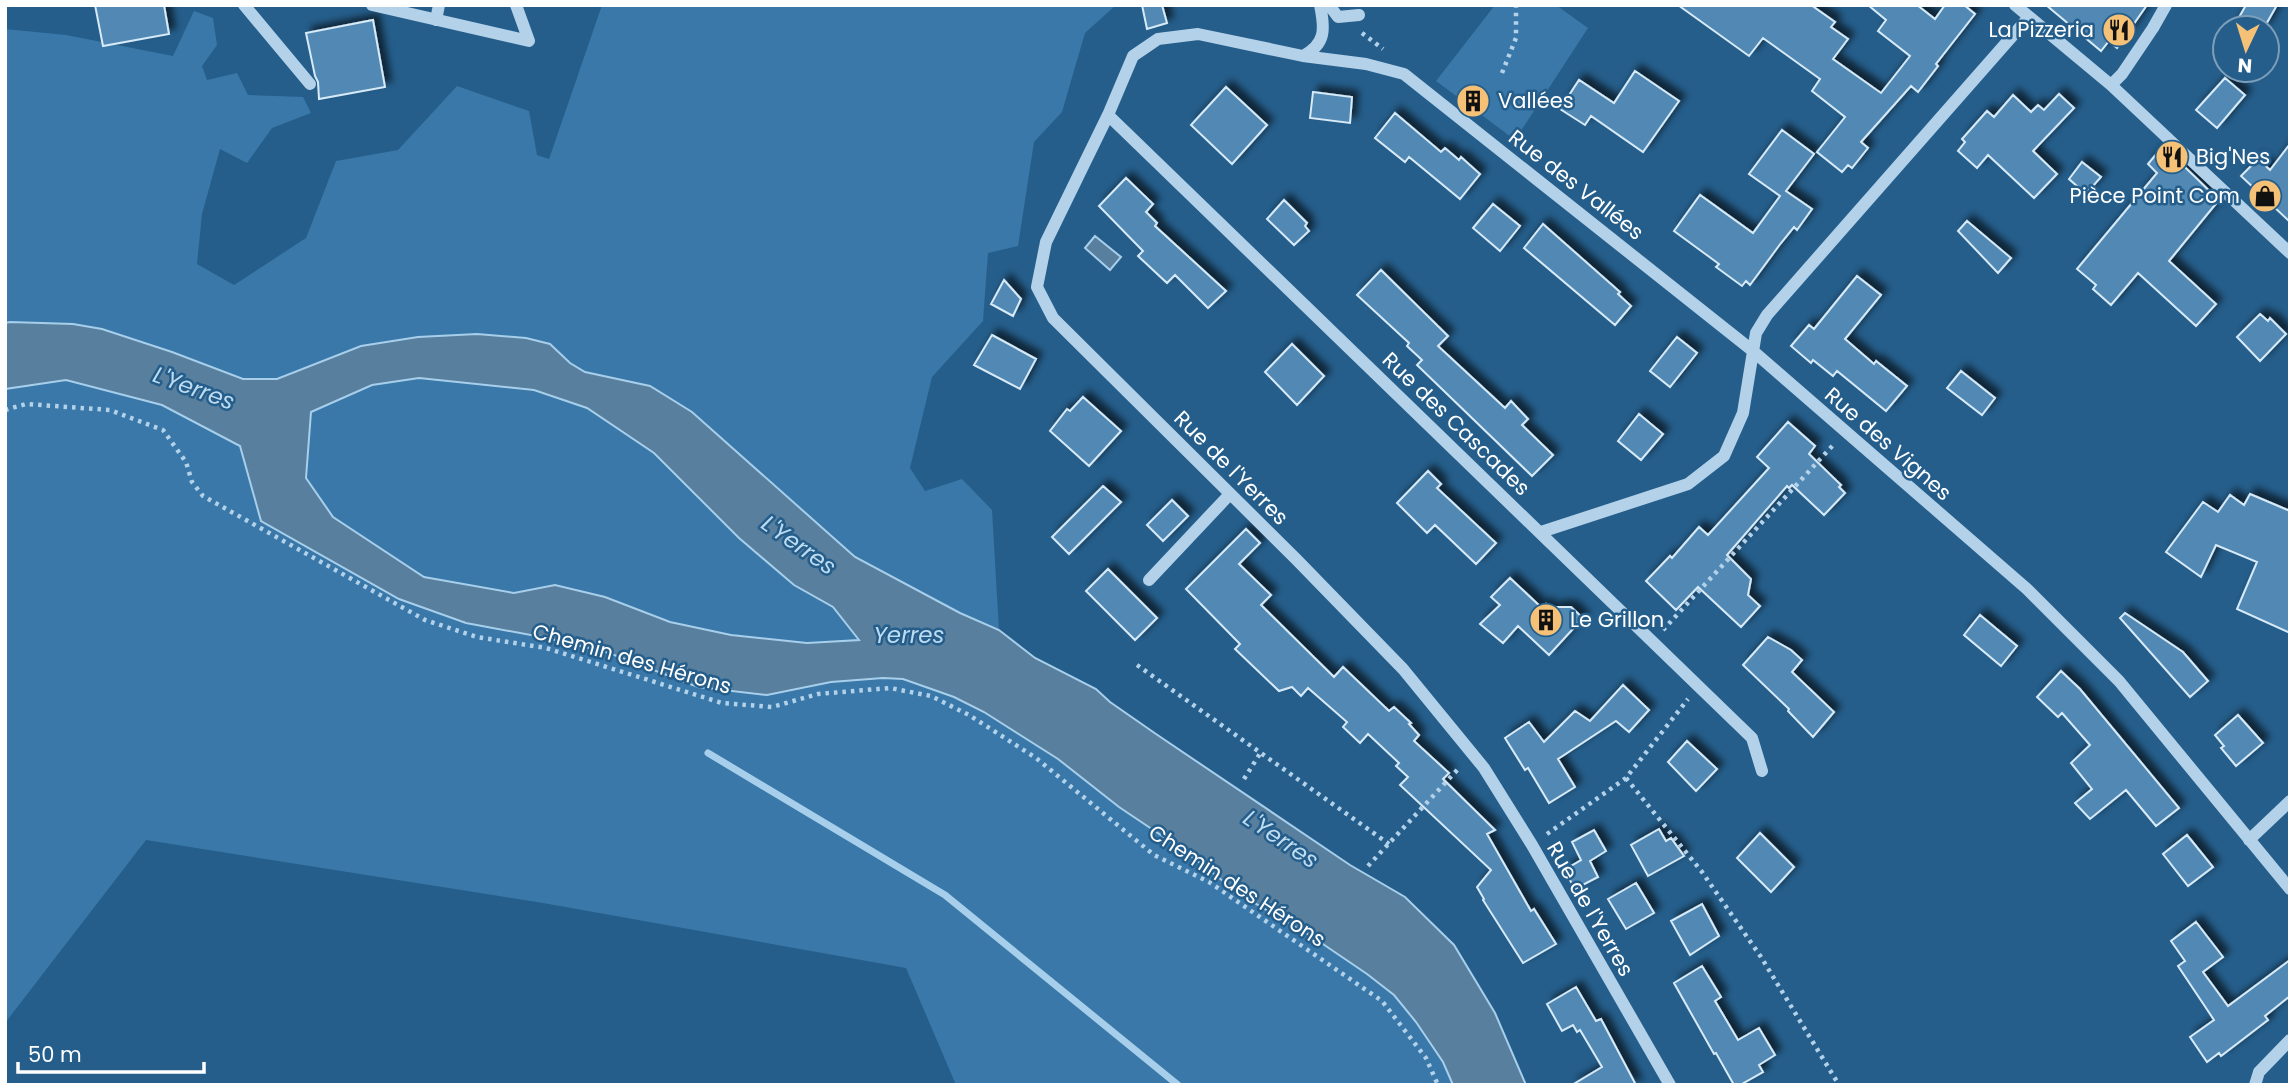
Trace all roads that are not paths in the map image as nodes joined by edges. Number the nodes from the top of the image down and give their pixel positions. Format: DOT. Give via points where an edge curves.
graph roads {
  1 [pos="244,5"];
  2 [pos="372,5"];
  3 [pos="439,5"];
  4 [pos="516,5"];
  5 [pos="1320,5"];
  6 [pos="1329,5"];
  7 [pos="2015,5"];
  8 [pos="2166,5"];
  9 [pos="1359,15"];
  10 [pos="2029,17"];
  11 [pos="436,20"];
  12 [pos="1303,56"];
  13 [pos="1367,64"];
  14 [pos="310,84"];
  15 [pos="2111,85"];
  16 [pos="1108,115"];
  17 [pos="2290,253"];
  18 [pos="1754,351"];
  19 [pos="1230,494"];
  20 [pos="1541,532"];
  21 [pos="1149,580"];
  22 [pos="1762,771"];
  23 [pos="2290,801"];
  24 [pos="2249,840"];
  25 [pos="2290,889"];
  26 [pos="2290,1040"];
  27 [pos="1670,1085"];
  28 [pos="2255,1085"];
  1 -- 14 [label="street"];
  2 -- 11 [label="street"];
  3 -- 11 [label="street"];
  4 -- 11 [label="street" via="529,41"];
  5 -- 12 [label="street" via="1323,36 1314,50"];
  6 -- 9 [label="street" via="1338,17"];
  7 -- 10 [label="street"];
  8 -- 15 [label="street"];
  10 -- 15 [label="street"];
  10 -- 18 [label="street" via="1768,315 1756,333"];
  12 -- 13 [label="street, Rue de l'Yerres"];
  12 -- 16 [label="street, Rue de l'Yerres" via="1198,34 1158,39 1133,56"];
  13 -- 18 [label="street, Rue des Vallées" via="1404,74"];
  15 -- 17 [label="street"];
  16 -- 19 [label="street, Rue de l'Yerres" via="1046,242 1037,287 1053,318"];
  16 -- 20 [label="street, Rue des Cascades"];
  18 -- 20 [label="street" via="1743,413 1724,456 1688,484"];
  18 -- 24 [label="street, Rue des Vignes" via="2026,589 2119,681"];
  19 -- 21 [label="street"];
  19 -- 27 [label="street, Rue de l'Yerres" via="1403,669 1484,768"];
  20 -- 22 [label="street, Rue des Cascades" via="1752,737"];
  23 -- 24 [label="street"];
  24 -- 25 [label="street, Rue des Vignes"];
  26 -- 28 [label="street" via="2259,1072"];
}
